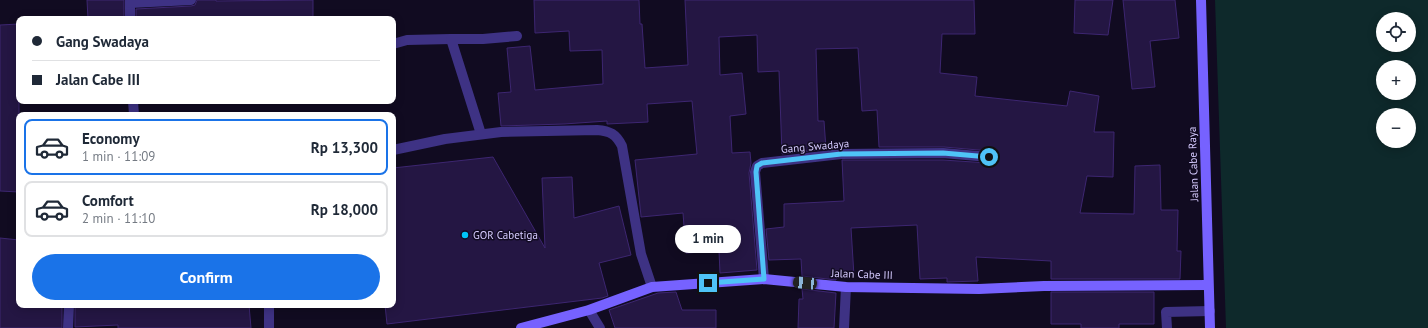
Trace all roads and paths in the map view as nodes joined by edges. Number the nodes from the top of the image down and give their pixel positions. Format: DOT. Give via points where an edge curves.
graph roads {
  1 [pos="192,0"];
  2 [pos="1201,0"];
  3 [pos="130,2"];
  4 [pos="130,16"];
  5 [pos="517,36"];
  6 [pos="451,39"];
  7 [pos="396,43"];
  8 [pos="481,134"];
  9 [pos="396,149"];
  10 [pos="989,157"];
  11 [pos="764,279"];
  12 [pos="1208,285"];
  13 [pos="846,287"];
  14 [pos="652,288"];
  15 [pos="69,308"];
  16 [pos="269,308"];
  17 [pos="589,310"];
  18 [pos="1210,311"];
  19 [pos="68,328"];
  20 [pos="269,328"];
  21 [pos="521,328"];
  22 [pos="600,328"];
  23 [pos="844,328"];
  24 [pos="1167,328"];
  25 [pos="1210,328"];
  1 -- 3 [label="street"];
  2 -- 12 [label="street, Jalan Cabe Raya"];
  3 -- 4 [label="street"];
  5 -- 6 [label="street"];
  6 -- 7 [label="street" via="407,40"];
  6 -- 8 [label="street"];
  8 -- 9 [label="street"];
  8 -- 14 [label="street" via="597,130 610,131 618,138 622,146 641,254"];
  10 -- 11 [label="street, Gang Swadaya" via="943,153 841,154 762,163 757,166 756,172"];
  11 -- 13 [label="street, Jalan Cabe III"];
  11 -- 14 [label="street, Jalan Cabe III"];
  12 -- 13 [label="street, Jalan Cabe III" via="979,289"];
  12 -- 18 [label="street, Jalan Cabe Raya"];
  13 -- 23 [label="street"];
  14 -- 17 [label="street, Jalan Cabe III"];
  15 -- 19 [label="street"];
  16 -- 20 [label="street"];
  17 -- 21 [label="street, Jalan Cabe III"];
  17 -- 22 [label="street"];
  18 -- 24 [label="street" via="1166,312"];
  18 -- 25 [label="street, Jalan Cabe Raya"];
}
